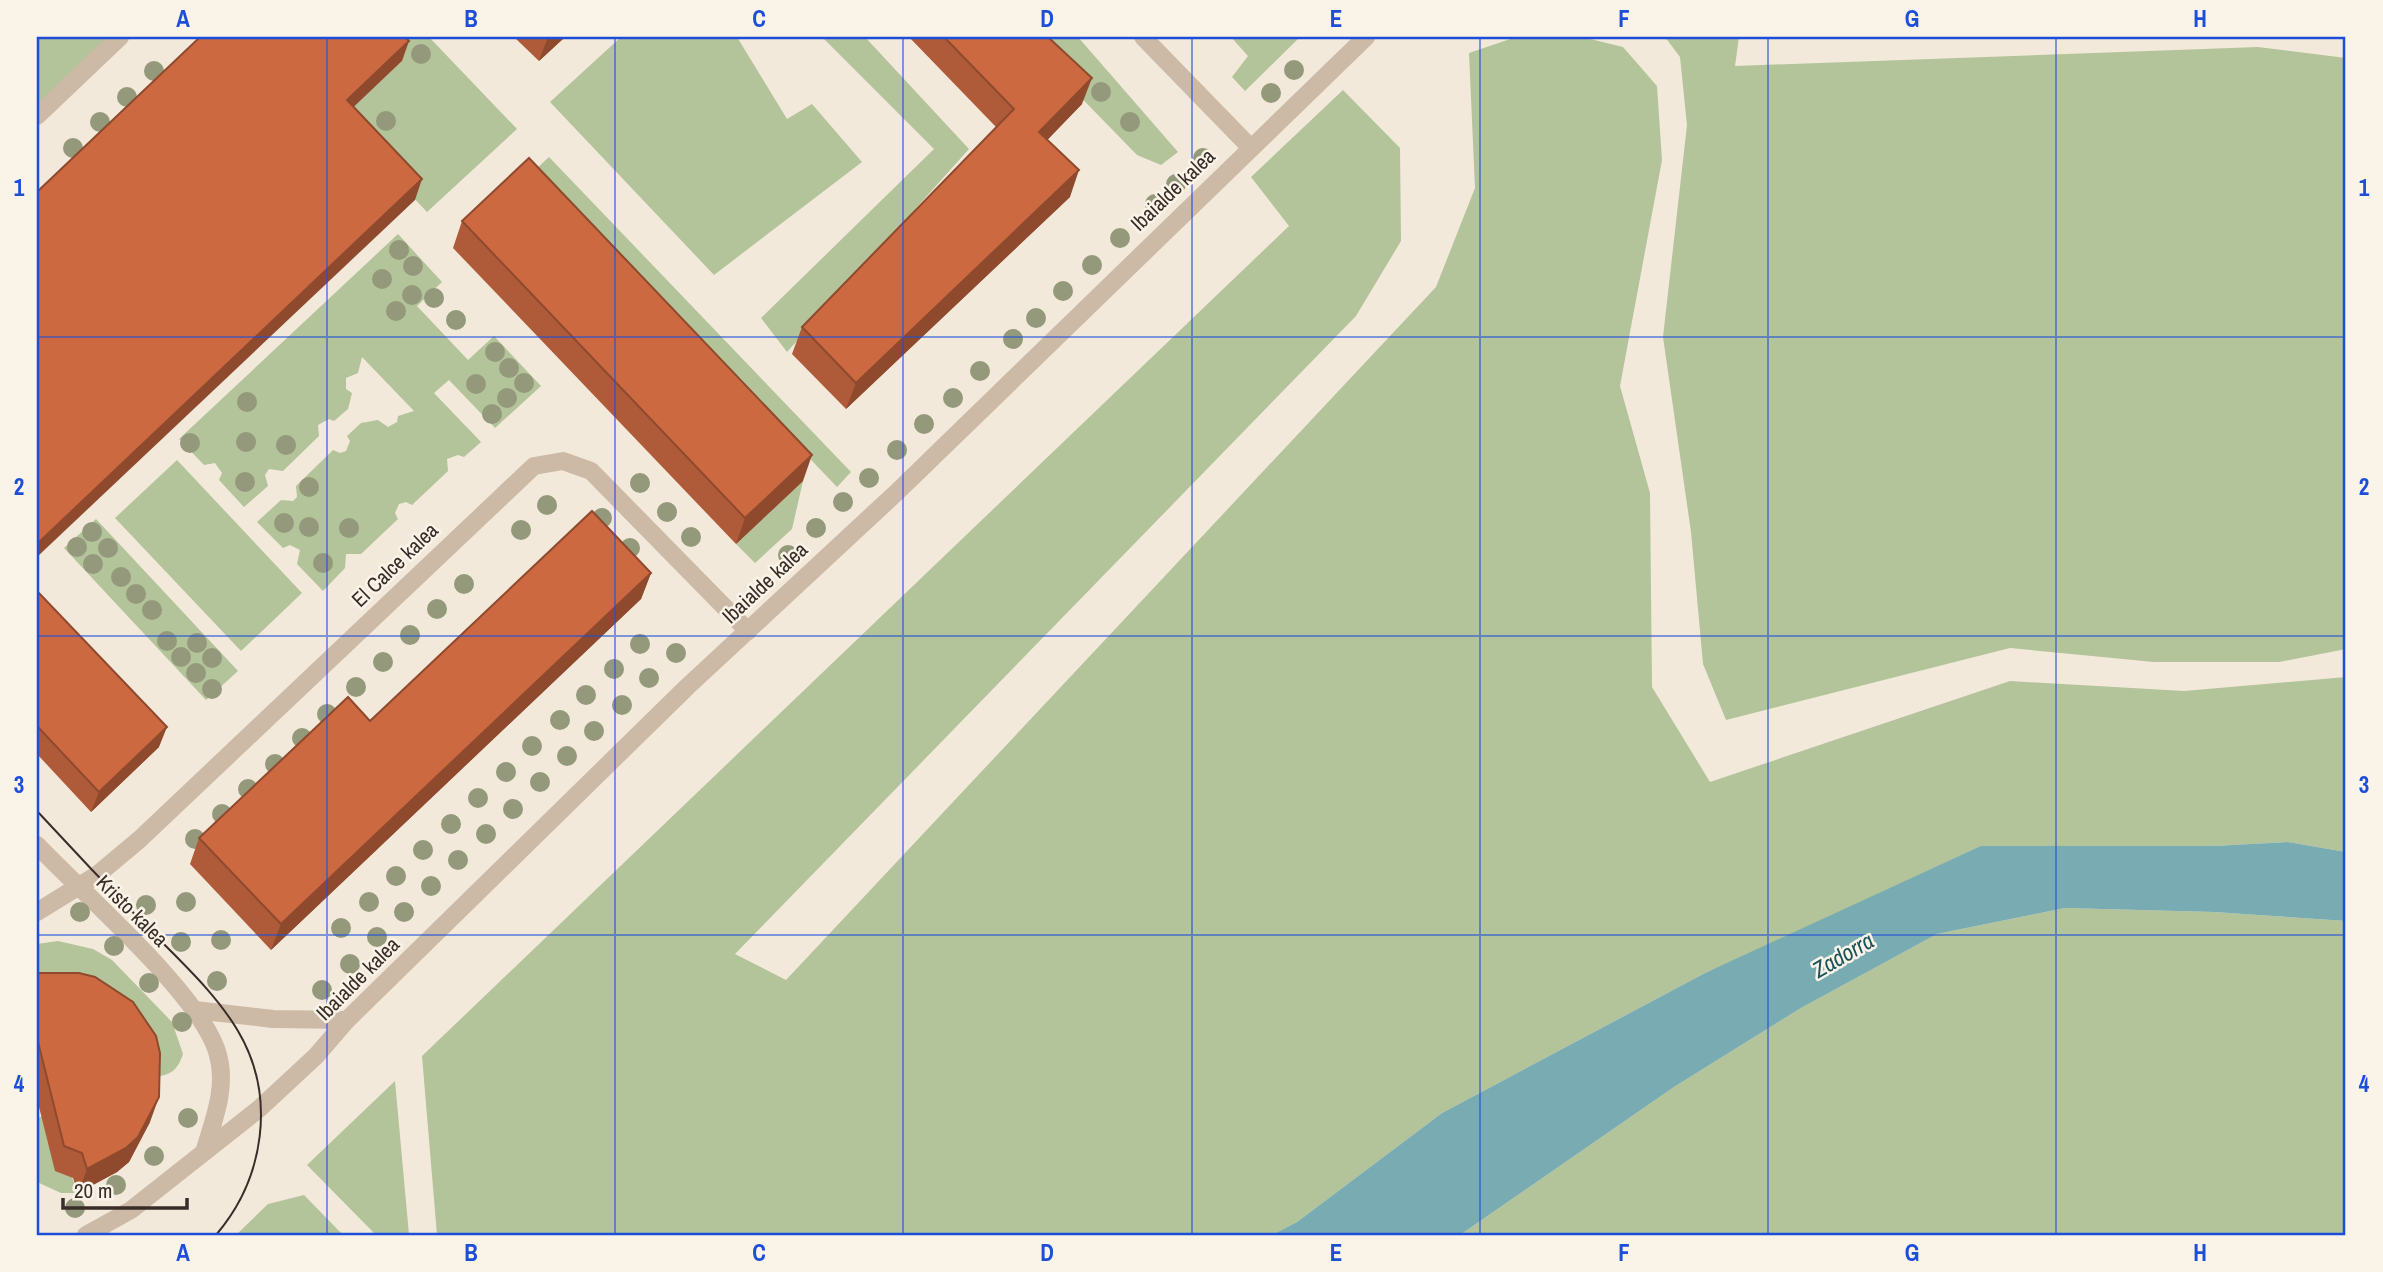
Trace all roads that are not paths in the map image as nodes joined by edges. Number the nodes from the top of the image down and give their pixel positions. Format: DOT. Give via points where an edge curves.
graph roads {
  1 [pos="120,37"];
  2 [pos="1143,37"];
  3 [pos="1366,37"];
  4 [pos="37,116"];
  5 [pos="1250,147"];
  6 [pos="748,631"];
  7 [pos="37,845"];
  8 [pos="78,888"];
  9 [pos="37,912"];
  10 [pos="195,1010"];
  11 [pos="347,1020"];
  12 [pos="199,1154"];
  13 [pos="86,1235"];
  1 -- 4 [label="street"];
  2 -- 5 [label="street"];
  3 -- 5 [label="street, Ibaialde kalea"];
  5 -- 6 [label="street, Ibaialde kalea"];
  6 -- 8 [label="street, El Calce kalea" via="591,471 563,461 534,466 156,825"];
  6 -- 11 [label="street, Ibaialde kalea"];
  7 -- 8 [label="street, Kristo kalea"];
  8 -- 9 [label="street, El Calce kalea"];
  8 -- 10 [label="street, Kristo kalea"];
  10 -- 11 [label="street" via="273,1019"];
  10 -- 12 [label="street, Kristo kalea" via="218,1054 221,1081 218,1107"];
  11 -- 12 [label="street, Ibaialde kalea" via="260,1108"];
  12 -- 13 [label="street, Ibaialde kalea" via="131,1210"];
}
